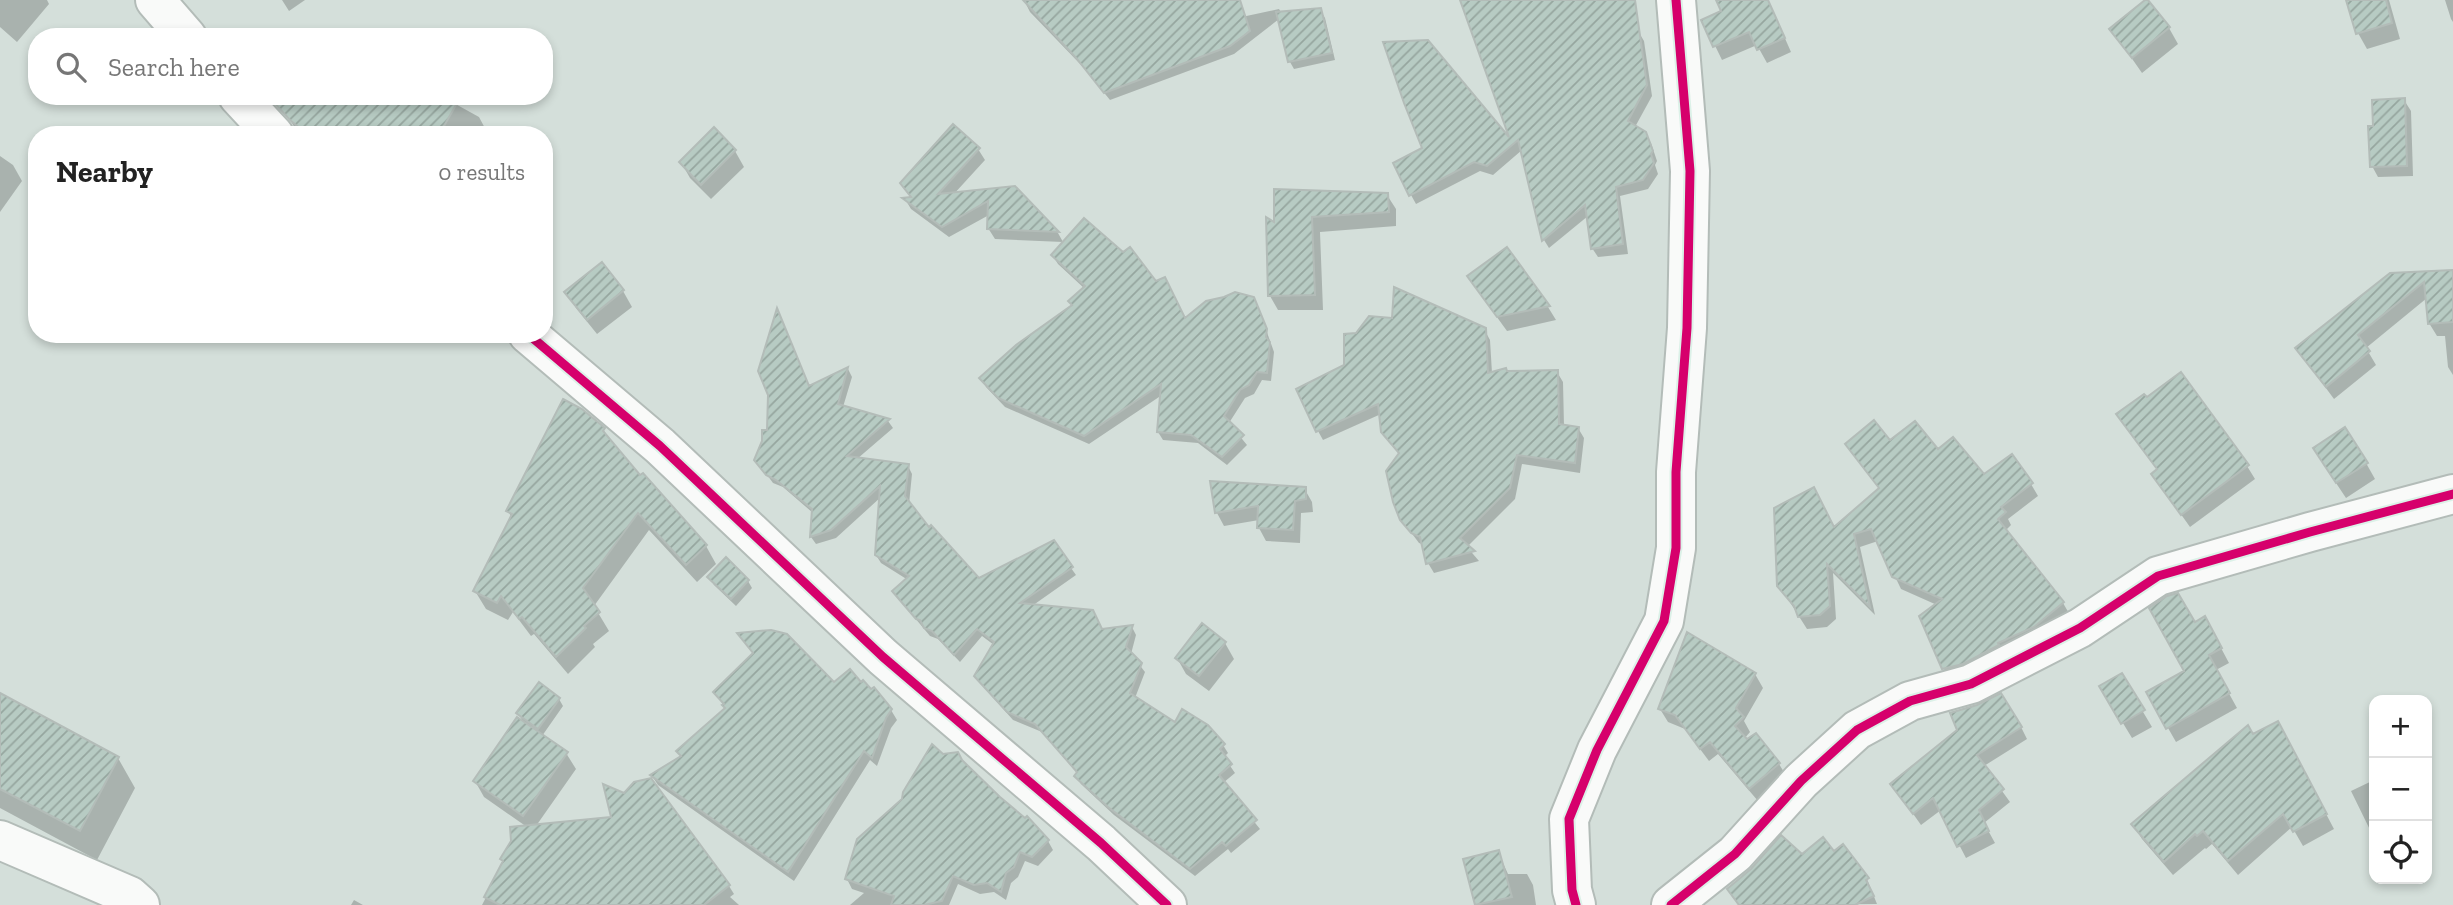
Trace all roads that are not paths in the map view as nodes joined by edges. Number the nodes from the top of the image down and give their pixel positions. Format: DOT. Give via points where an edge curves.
graph roads {
  1 [pos="155,0"];
  2 [pos="1675,0"];
  3 [pos="179,28"];
  4 [pos="247,105"];
  5 [pos="266,126"];
  6 [pos="539,343"];
  7 [pos="2453,494"];
  8 [pos="0,840"];
  9 [pos="140,905"];
  10 [pos="1167,905"];
  11 [pos="1576,905"];
  12 [pos="1671,905"];
  1 -- 3 [label="street"];
  2 -- 11 [label="street" via="1690,171 1687,328 1675,472 1676,548 1664,621 1597,750 1569,818"];
  4 -- 5 [label="street"];
  6 -- 10 [label="street" via="660,446 883,657"];
  7 -- 12 [label="street" via="2158,576 2080,628 1995,672 1971,684 1910,701 1857,730 1801,781 1735,855"];
  8 -- 9 [label="street" via="130,896"];
}
